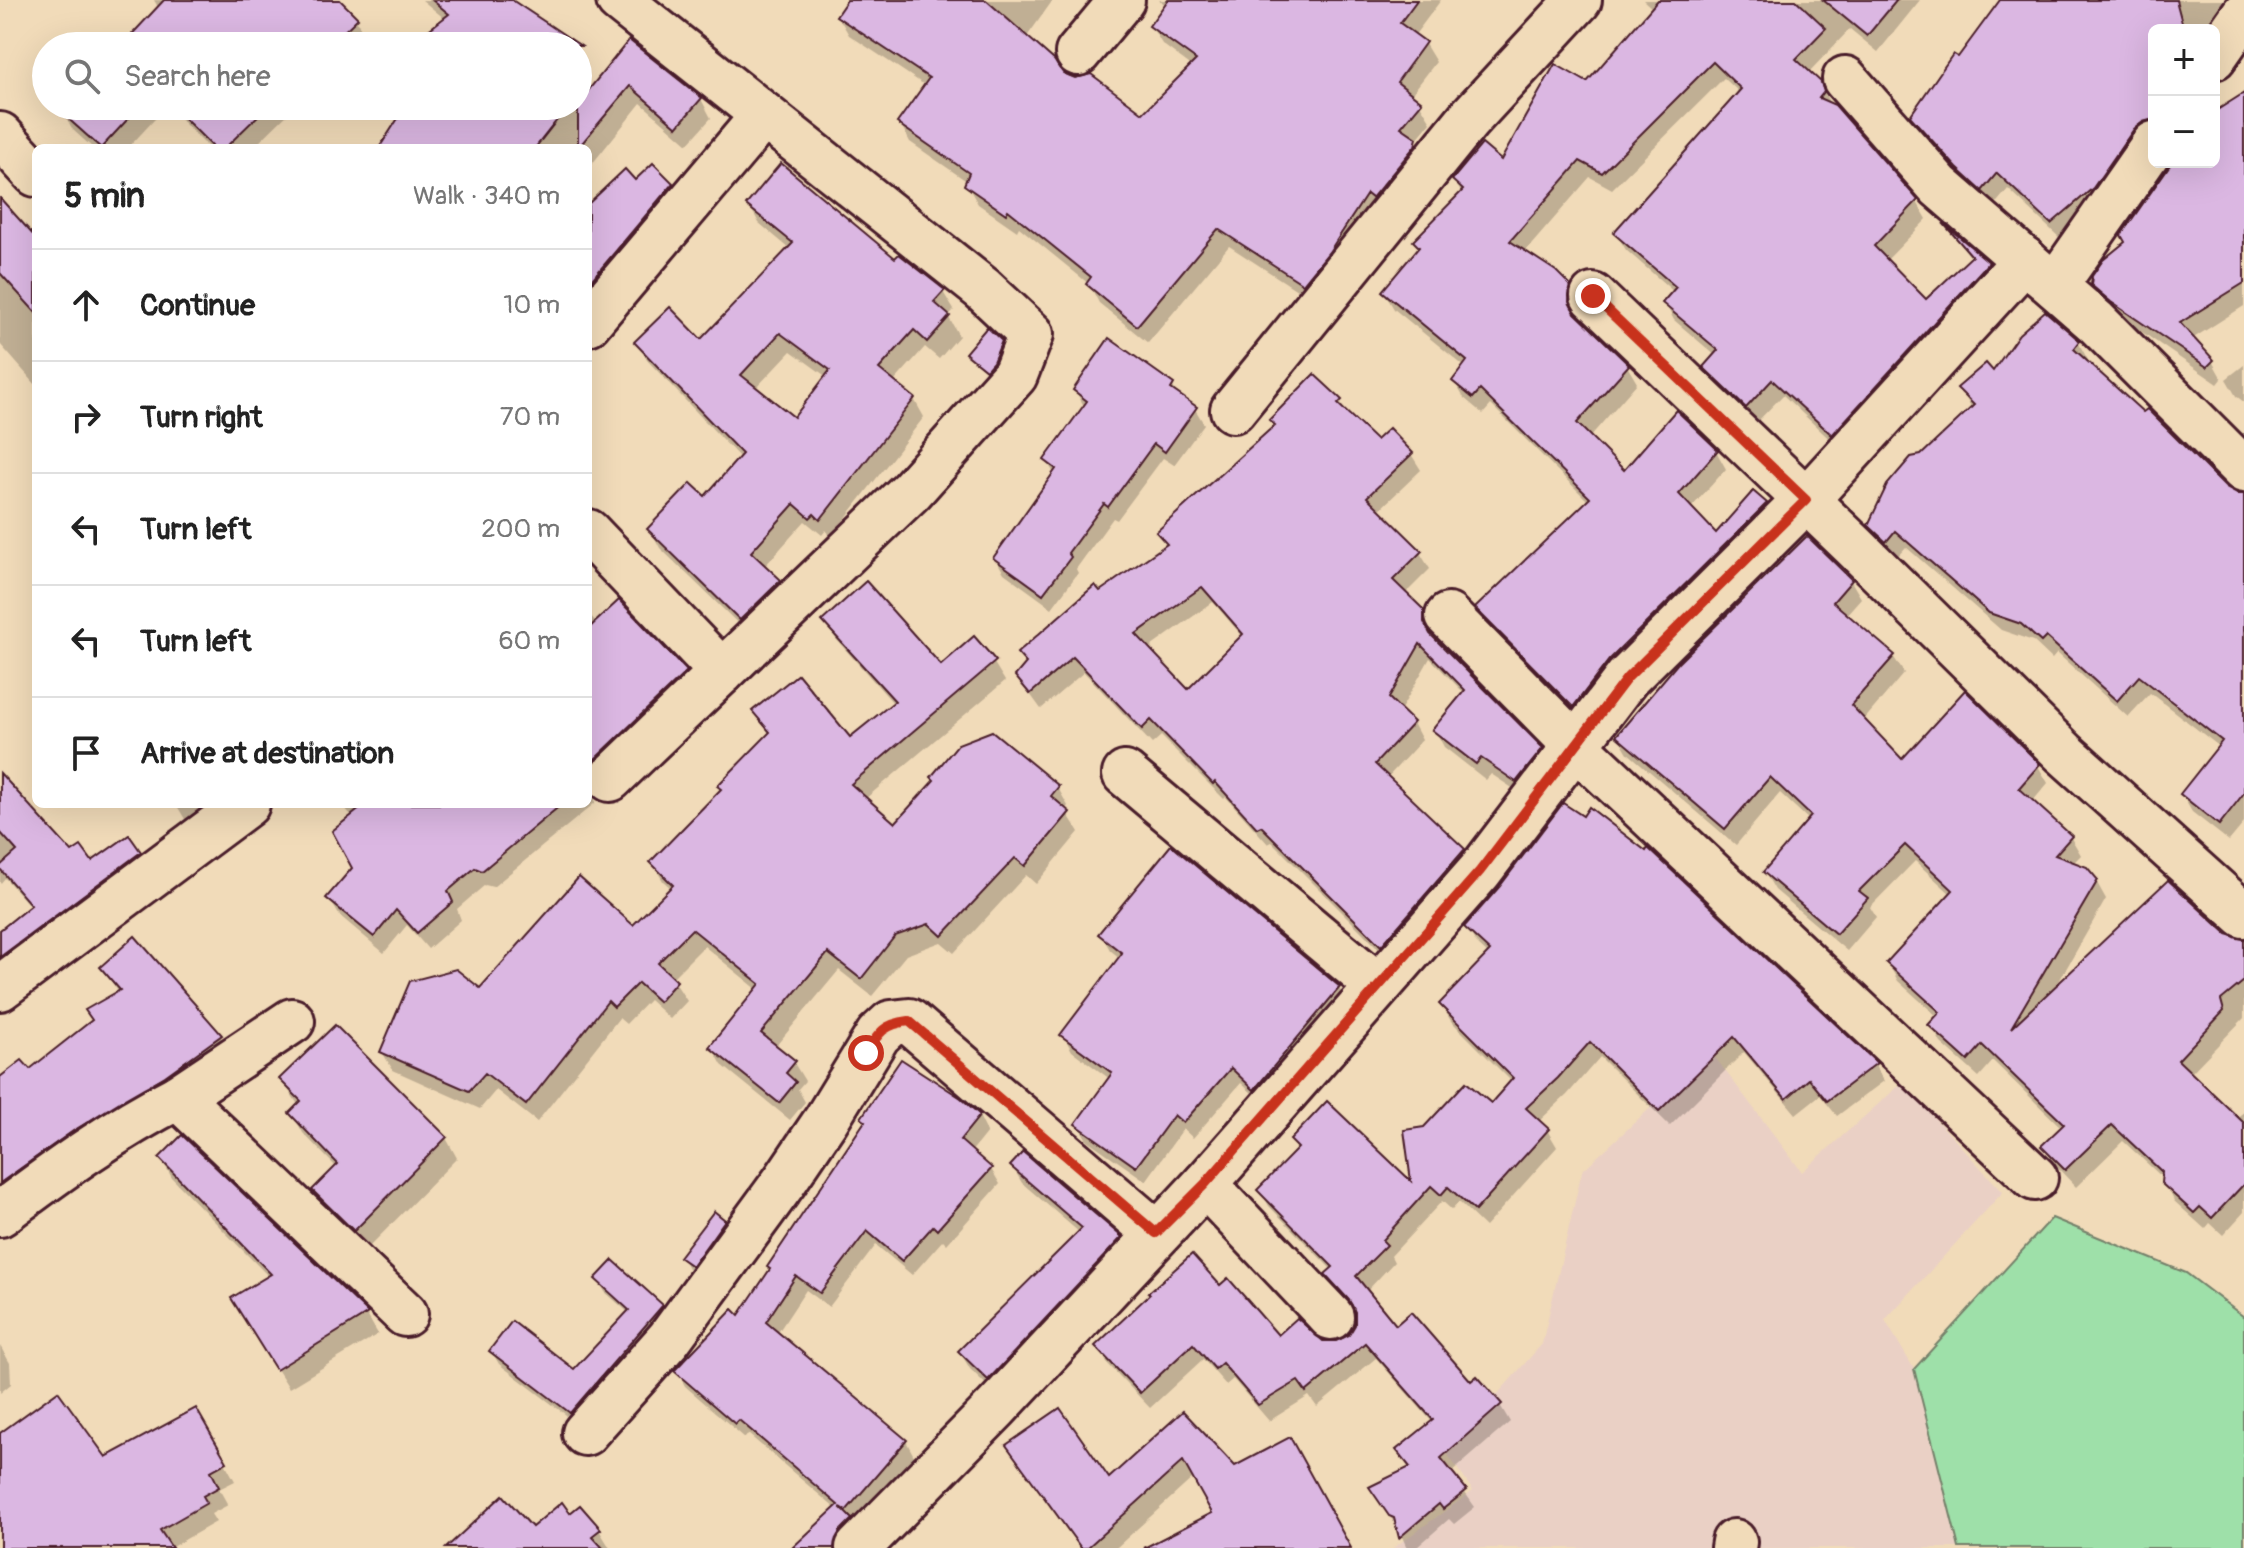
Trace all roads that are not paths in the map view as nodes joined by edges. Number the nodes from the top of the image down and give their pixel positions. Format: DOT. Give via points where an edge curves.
graph roads {
  1 [pos="619,0"];
  2 [pos="1122,0"];
  3 [pos="1579,0"];
  4 [pos="2244,14"];
  5 [pos="2220,48"];
  6 [pos="1078,53"];
  7 [pos="1845,79"];
  8 [pos="764,115"];
  9 [pos="0,135"];
  10 [pos="2148,151"];
  11 [pos="32,170"];
  12 [pos="2040,273"];
  13 [pos="1593,296"];
  14 [pos="592,318"];
  15 [pos="1233,410"];
  16 [pos="2244,470"];
  17 [pos="1806,500"];
  18 [pos="592,536"];
  19 [pos="1448,616"];
  20 [pos="722,672"];
  21 [pos="1575,745"];
  22 [pos="1125,774"];
  23 [pos="610,779"];
  24 [pos="242,808"];
  25 [pos="2244,915"];
  26 [pos="1378,986"];
  27 [pos="0,988"];
  28 [pos="292,1021"];
  29 [pos="178,1097"];
  30 [pos="2035,1178"];
  31 [pos="1205,1184"];
  32 [pos="0,1214"];
  33 [pos="1156,1233"];
  34 [pos="405,1314"];
  35 [pos="1331,1317"];
  36 [pos="585,1433"];
  37 [pos="858,1548"];
  1 -- 8 [label="street"];
  2 -- 6 [label="street"];
  3 -- 15 [label="street" via="1468,120"];
  4 -- 5 [label="street"];
  7 -- 12 [label="street" via="1939,186"];
  8 -- 14 [label="street"];
  8 -- 20 [label="street" via="983,289 1031,334 1015,375 911,491"];
  9 -- 11 [label="street"];
  10 -- 12 [label="street"];
  12 -- 16 [label="street"];
  12 -- 17 [label="street"];
  13 -- 17 [label="street"];
  17 -- 21 [label="street" via="1627,678"];
  17 -- 25 [label="street" via="2064,753"];
  18 -- 20 [label="street"];
  19 -- 21 [label="street"];
  20 -- 23 [label="street"];
  21 -- 26 [label="street" via="1480,871"];
  21 -- 30 [label="street"];
  22 -- 26 [label="street"];
  24 -- 27 [label="street"];
  26 -- 31 [label="street"];
  28 -- 29 [label="street"];
  29 -- 32 [label="street" via="57,1170"];
  29 -- 34 [label="street"];
  31 -- 33 [label="street"];
  31 -- 35 [label="street"];
  33 -- 36 [label="street" via="909,1021 891,1023 669,1339"];
  33 -- 37 [label="street" via="996,1408"];
}
